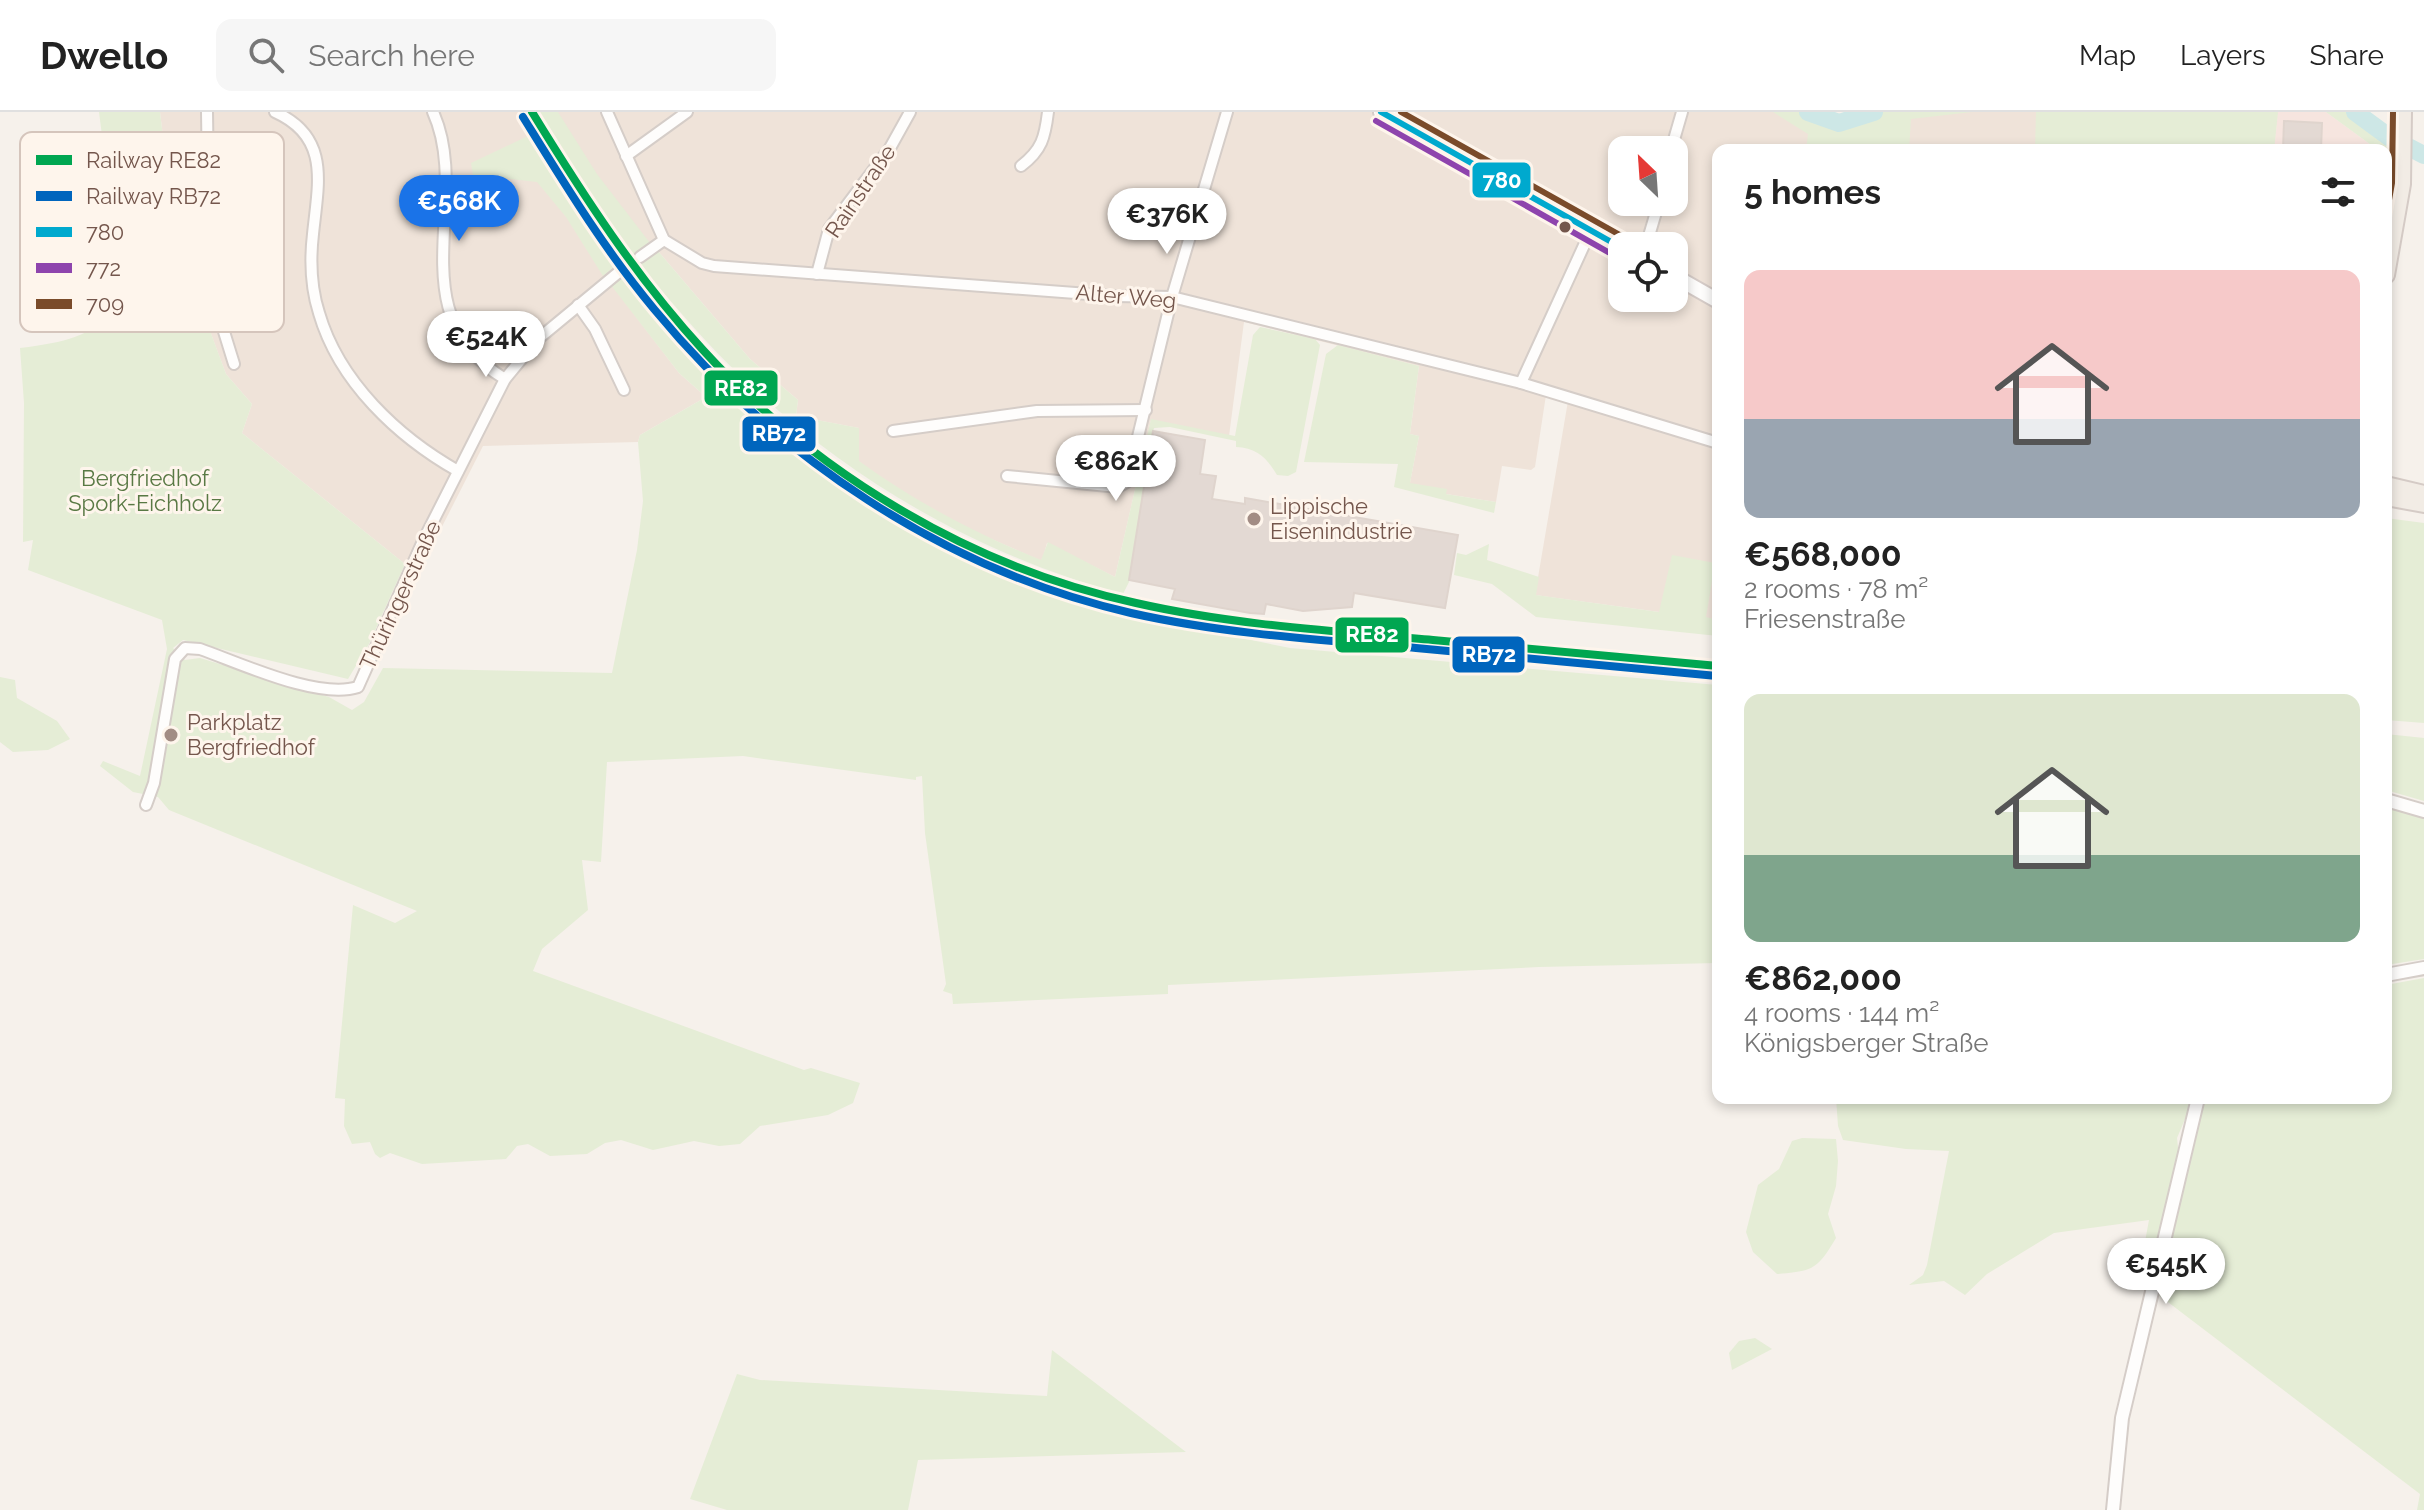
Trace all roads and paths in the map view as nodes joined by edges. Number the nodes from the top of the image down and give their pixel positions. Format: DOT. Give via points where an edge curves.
graph roads {
  1 [pos="207,112"];
  2 [pos="275,112"];
  3 [pos="433,112"];
  4 [pos="607,112"];
  5 [pos="910,112"];
  6 [pos="1048,112"];
  7 [pos="1227,112"];
  8 [pos="1381,112"];
  9 [pos="1682,112"];
  10 [pos="2403,112"];
  11 [pos="682,114"];
  12 [pos="208,132"];
  13 [pos="1675,136"];
  14 [pos="626,156"];
  15 [pos="1021,166"];
  16 [pos="1591,230"];
  17 [pos="664,240"];
  18 [pos="1608,240"];
  19 [pos="2392,242"];
  20 [pos="640,257"];
  21 [pos="619,272"];
  22 [pos="817,274"];
  23 [pos="1688,284"];
  24 [pos="1172,297"];
  25 [pos="1712,298"];
  26 [pos="578,305"];
  27 [pos="224,332"];
  28 [pos="234,364"];
  29 [pos="505,379"];
  30 [pos="1521,383"];
  31 [pos="624,390"];
  32 [pos="1146,410"];
  33 [pos="893,431"];
  34 [pos="1712,441"];
  35 [pos="458,471"];
  36 [pos="1007,476"];
  37 [pos="2392,486"];
  38 [pos="2424,494"];
  39 [pos="2392,498"];
  40 [pos="2424,504"];
  41 [pos="2392,802"];
  42 [pos="146,805"];
  43 [pos="2424,811"];
  44 [pos="2424,968"];
  45 [pos="2392,974"];
  46 [pos="2197,1104"];
  47 [pos="2113,1510"];
  1 -- 12 [label="street"];
  2 -- 35 [label="street" via="299,125 316,159 313,287 325,332 391,425"];
  3 -- 29 [label="street" via="444,148 444,286 470,349"];
  4 -- 14 [label="street"];
  5 -- 22 [label="street, Rainstraße" via="890,148 829,229"];
  6 -- 15 [label="street" via="1044,142"];
  7 -- 24 [label="street"];
  8 -- 16 [label="main road"];
  9 -- 13 [label="street"];
  10 -- 19 [label="main road"];
  11 -- 14 [label="street"];
  14 -- 17 [label="street"];
  16 -- 18 [label="main road"];
  16 -- 30 [label="street"];
  17 -- 20 [label="street"];
  17 -- 22 [label="street, Alter Weg" via="714,266"];
  21 -- 26 [label="street, Thüringerstraße"];
  22 -- 24 [label="street, Alter Weg"];
  23 -- 25 [label="main road"];
  24 -- 30 [label="street, Alter Weg"];
  24 -- 32 [label="street"];
  26 -- 29 [label="street, Thüringerstraße" via="538,339"];
  26 -- 31 [label="street"];
  27 -- 28 [label="street"];
  29 -- 35 [label="street, Thüringerstraße"];
  30 -- 34 [label="street, Alter Weg"];
  32 -- 33 [label="street" via="1037,411"];
  32 -- 36 [label="street" via="1124,486"];
  35 -- 42 [label="street, Thüringerstraße" via="358,687 345,691 306,684 200,649 180,651"];
  37 -- 38 [label="main road"];
  39 -- 40 [label="main road"];
  41 -- 43 [label="street"];
  44 -- 45 [label="street"];
  46 -- 47 [label="street" via="2122,1418"];
}
